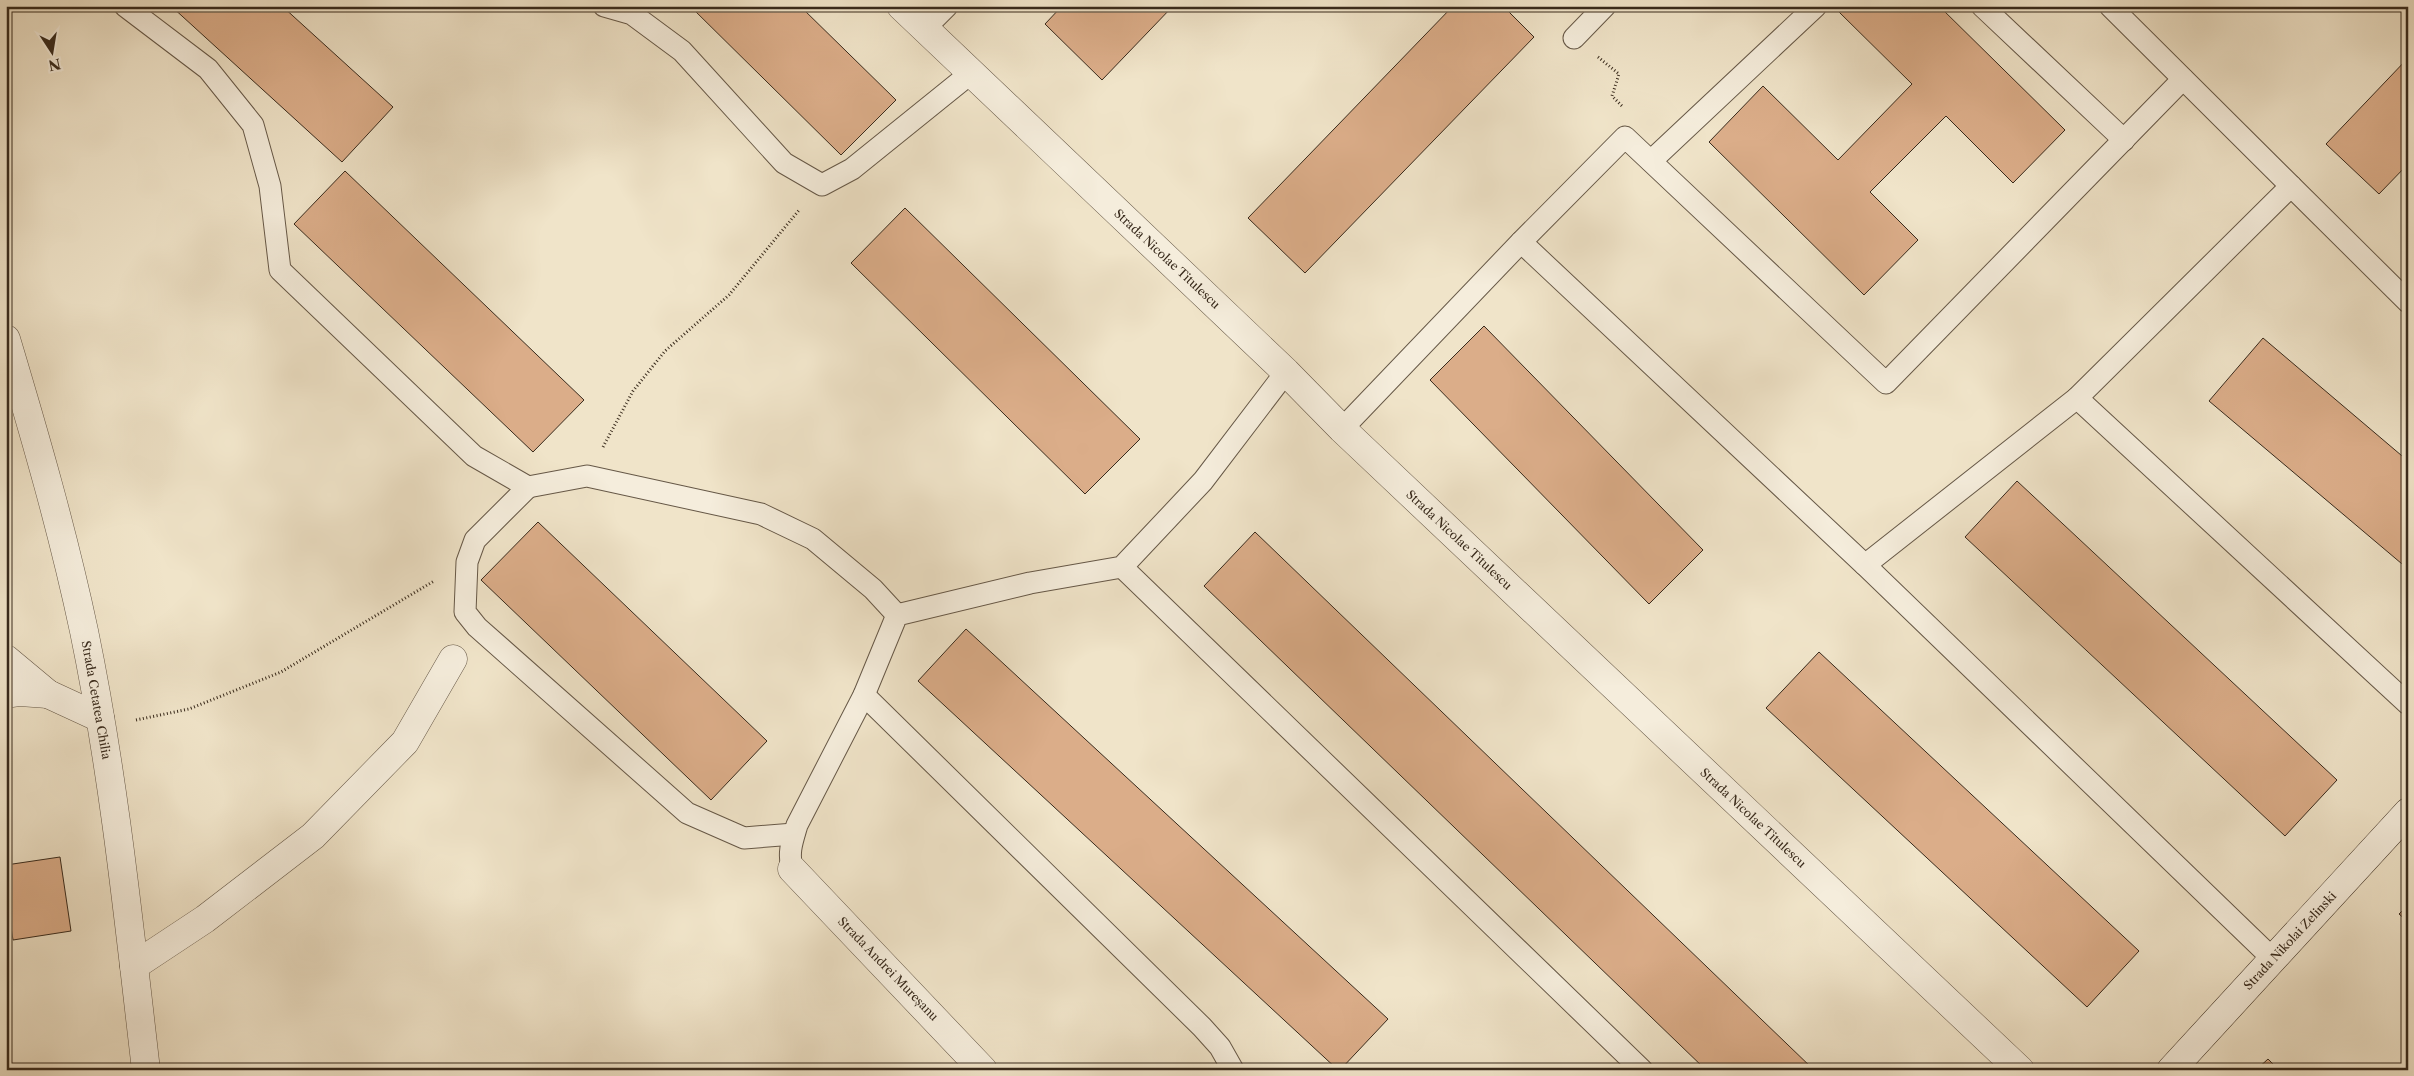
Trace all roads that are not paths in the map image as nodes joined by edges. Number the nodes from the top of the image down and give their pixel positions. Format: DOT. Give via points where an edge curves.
graph roads {
  1 [pos="125,6"];
  2 [pos="604,6"];
  3 [pos="901,6"];
  4 [pos="947,6"];
  5 [pos="1605,6"];
  6 [pos="1816,6"];
  7 [pos="1982,6"];
  8 [pos="2110,6"];
  9 [pos="924,29"];
  10 [pos="1574,38"];
  11 [pos="971,73"];
  12 [pos="2183,79"];
  13 [pos="2124,140"];
  14 [pos="1651,161"];
  15 [pos="2290,186"];
  16 [pos="1521,242"];
  17 [pos="2408,302"];
  18 [pos="6,339"];
  19 [pos="1286,372"];
  20 [pos="2077,398"];
  21 [pos="1342,430"];
  22 [pos="528,487"];
  23 [pos="1865,565"];
  24 [pos="1122,568"];
  25 [pos="897,615"];
  26 [pos="6,659"];
  27 [pos="453,659"];
  28 [pos="6,694"];
  29 [pos="48,694"];
  30 [pos="864,695"];
  31 [pos="2408,704"];
  32 [pos="100,720"];
  33 [pos="2408,812"];
  34 [pos="794,834"];
  35 [pos="792,869"];
  36 [pos="2273,959"];
  37 [pos="134,966"];
  38 [pos="146,1070"];
  39 [pos="983,1070"];
  40 [pos="1234,1070"];
  41 [pos="1642,1070"];
  42 [pos="2020,1070"];
  43 [pos="2171,1070"];
  1 -- 22 [label="lane" via="208,69 253,125 270,186 280,270 474,456"];
  2 -- 11 [label="lane" via="632,14 682,51 784,163 822,185 852,169"];
  3 -- 9 [label="street, Strada Nicolae Titulescu"];
  4 -- 9 [label="lane"];
  5 -- 10 [label="lane"];
  6 -- 14 [label="lane"];
  7 -- 13 [label="lane"];
  8 -- 12 [label="lane"];
  9 -- 11 [label="street, Strada Nicolae Titulescu"];
  11 -- 19 [label="street, Strada Nicolae Titulescu"];
  12 -- 13 [label="lane"];
  12 -- 15 [label="lane"];
  13 -- 14 [label="lane" via="1886,383"];
  14 -- 16 [label="lane" via="1625,137"];
  15 -- 17 [label="lane"];
  15 -- 20 [label="lane"];
  16 -- 21 [label="lane"];
  16 -- 23 [label="lane"];
  18 -- 32 [label="street, Strada Cetatea Chilia" via="45,469 84,632"];
  19 -- 21 [label="street, Strada Nicolae Titulescu"];
  19 -- 24 [label="lane" via="1203,481"];
  20 -- 23 [label="lane"];
  20 -- 31 [label="lane"];
  21 -- 42 [label="street, Strada Nicolae Titulescu"];
  22 -- 25 [label="lane" via="587,476 761,514 813,539 873,589"];
  22 -- 34 [label="lane" via="475,540 467,562 465,612 477,627 687,814 744,838"];
  23 -- 36 [label="lane"];
  24 -- 25 [label="lane" via="1030,583"];
  24 -- 41 [label="lane"];
  25 -- 30 [label="lane"];
  26 -- 29 [label="street"];
  27 -- 37 [label="street" via="405,742 313,836 206,918"];
  28 -- 29 [label="street"];
  29 -- 32 [label="street"];
  30 -- 34 [label="lane"];
  30 -- 40 [label="lane" via="1202,1027"];
  32 -- 37 [label="street, Strada Cetatea Chilia"];
  33 -- 36 [label="street, Strada Nikolai Zelinski"];
  34 -- 35 [label="lane" via="789,857"];
  35 -- 39 [label="street, Strada Andrei Mureșanu"];
  36 -- 43 [label="street, Strada Nikolai Zelinski"];
  37 -- 38 [label="street, Strada Cetatea Chilia"];
}
